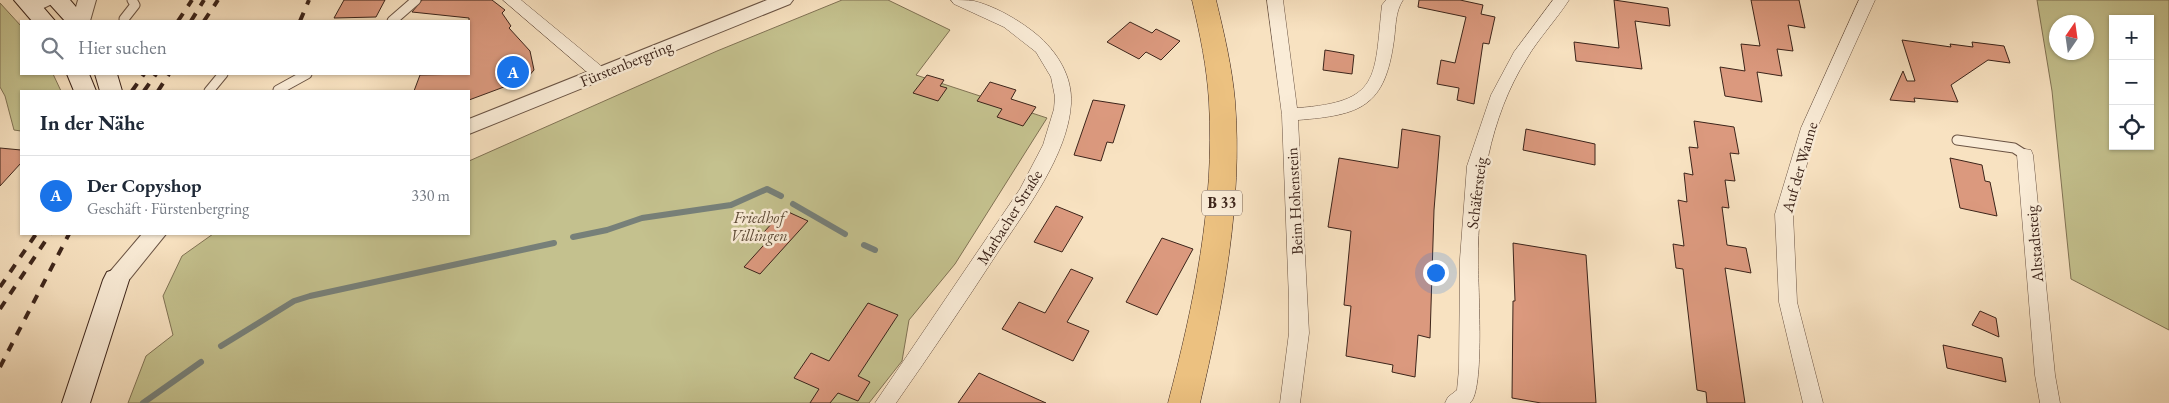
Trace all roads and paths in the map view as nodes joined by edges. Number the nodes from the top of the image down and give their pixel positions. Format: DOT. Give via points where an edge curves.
graph roads {
  1 [pos="57,0"];
  2 [pos="87,0"];
  3 [pos="132,0"];
  4 [pos="416,0"];
  5 [pos="511,0"];
  6 [pos="784,0"];
  7 [pos="959,0"];
  8 [pos="1204,0"];
  9 [pos="1275,0"];
  10 [pos="1395,0"];
  11 [pos="1561,0"];
  12 [pos="1867,0"];
  13 [pos="124,19"];
  14 [pos="78,20"];
  15 [pos="79,20"];
  16 [pos="393,20"];
  17 [pos="600,74"];
  18 [pos="106,75"];
  19 [pos="222,75"];
  20 [pos="305,75"];
  21 [pos="111,90"];
  22 [pos="210,90"];
  23 [pos="278,90"];
  24 [pos="1290,115"];
  25 [pos="470,127"];
  26 [pos="1957,140"];
  27 [pos="2025,155"];
  28 [pos="154,235"];
  29 [pos="116,280"];
  30 [pos="76,403"];
  31 [pos="886,403"];
  32 [pos="1184,403"];
  33 [pos="1290,403"];
  34 [pos="1455,403"];
  35 [pos="1813,403"];
  36 [pos="2050,403"];
  1 -- 14 [label="main road"];
  2 -- 15 [label="street"];
  3 -- 13 [label="lane" via="135,5"];
  4 -- 16 [label="lane"];
  5 -- 17 [label="street"];
  6 -- 17 [label="street, Fürstenbergring"];
  7 -- 31 [label="street, Marbacher Straße" via="1004,20 1031,38 1050,59 1061,86 1062,108 1037,176 948,315"];
  8 -- 32 [label="main road, B 33" via="1219,80 1222,200 1210,291"];
  9 -- 24 [label="street, Beim Hohenstein"];
  10 -- 24 [label="street" via="1390,5 1380,76 1368,96 1337,110"];
  11 -- 34 [label="street, Schäfersteig" via="1520,56 1499,95 1476,166 1469,259 1469,369 1466,394"];
  12 -- 35 [label="street, Auf der Wanne" via="1809,128 1784,214 1788,302"];
  17 -- 25 [label="street, Fürstenbergring"];
  18 -- 21 [label="main road"];
  19 -- 22 [label="lane"];
  20 -- 23 [label="lane"];
  24 -- 33 [label="street, Beim Hohenstein" via="1299,325"];
  26 -- 27 [label="lane, Altstadtsteig" via="2014,148"];
  27 -- 36 [label="street, Altstadtsteig"];
  28 -- 29 [label="street"];
  29 -- 30 [label="main road"];
}
